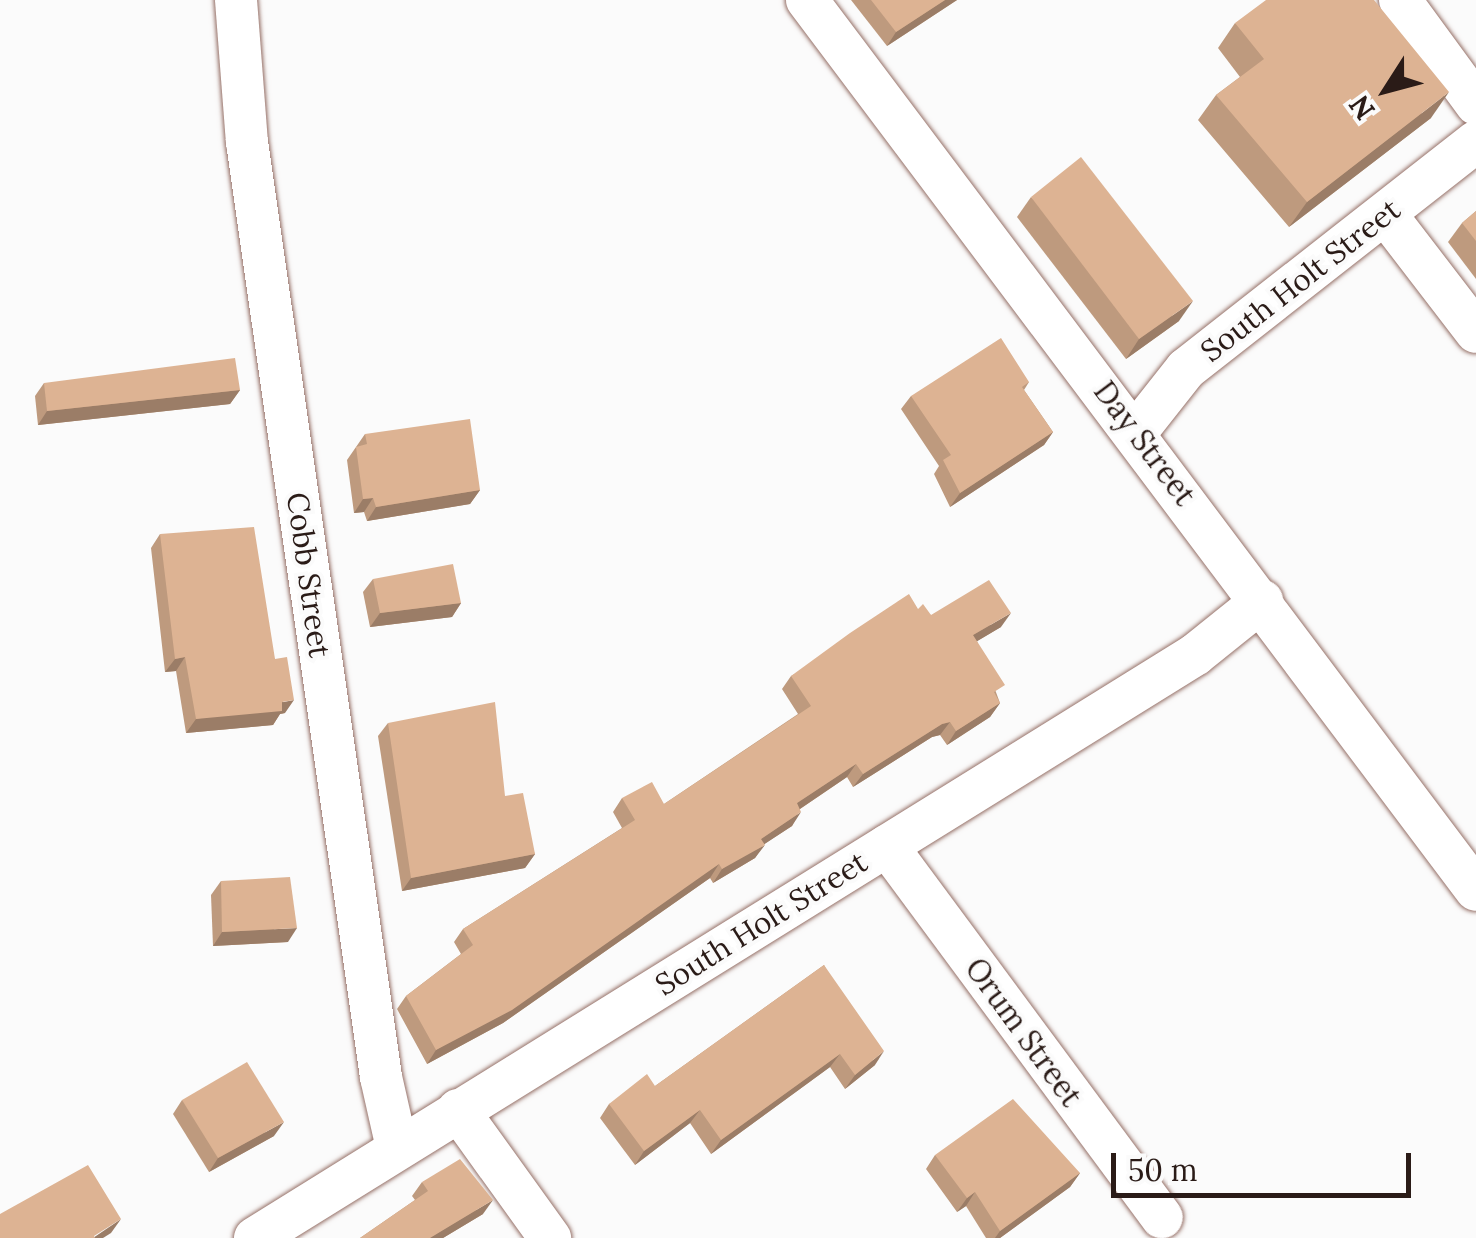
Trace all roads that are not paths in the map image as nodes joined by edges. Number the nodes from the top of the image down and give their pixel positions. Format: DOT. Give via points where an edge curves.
graph roads {
  1 [pos="236,0"];
  2 [pos="807,0"];
  3 [pos="1400,0"];
  4 [pos="1476,104"];
  5 [pos="1476,142"];
  6 [pos="1387,216"];
  7 [pos="1476,332"];
  8 [pos="1137,431"];
  9 [pos="1262,601"];
  10 [pos="887,846"];
  11 [pos="1476,890"];
  12 [pos="458,1110"];
  13 [pos="397,1148"];
  14 [pos="1162,1217"];
  15 [pos="255,1238"];
  16 [pos="550,1238"];
  1 -- 13 [label="street, Cobb Street" via="247,142 381,1077"];
  2 -- 8 [label="street, Day Street"];
  3 -- 4 [label="street"];
  5 -- 6 [label="street, South Holt Street"];
  6 -- 7 [label="street"];
  6 -- 8 [label="street, South Holt Street" via="1186,369"];
  8 -- 9 [label="street, Day Street"];
  9 -- 10 [label="street, South Holt Street" via="1196,654"];
  9 -- 11 [label="street, Day Street"];
  10 -- 12 [label="street, South Holt Street"];
  10 -- 14 [label="street, Orum Street"];
  12 -- 13 [label="street, South Holt Street"];
  12 -- 16 [label="street"];
  13 -- 15 [label="street, South Holt Street"];
}
